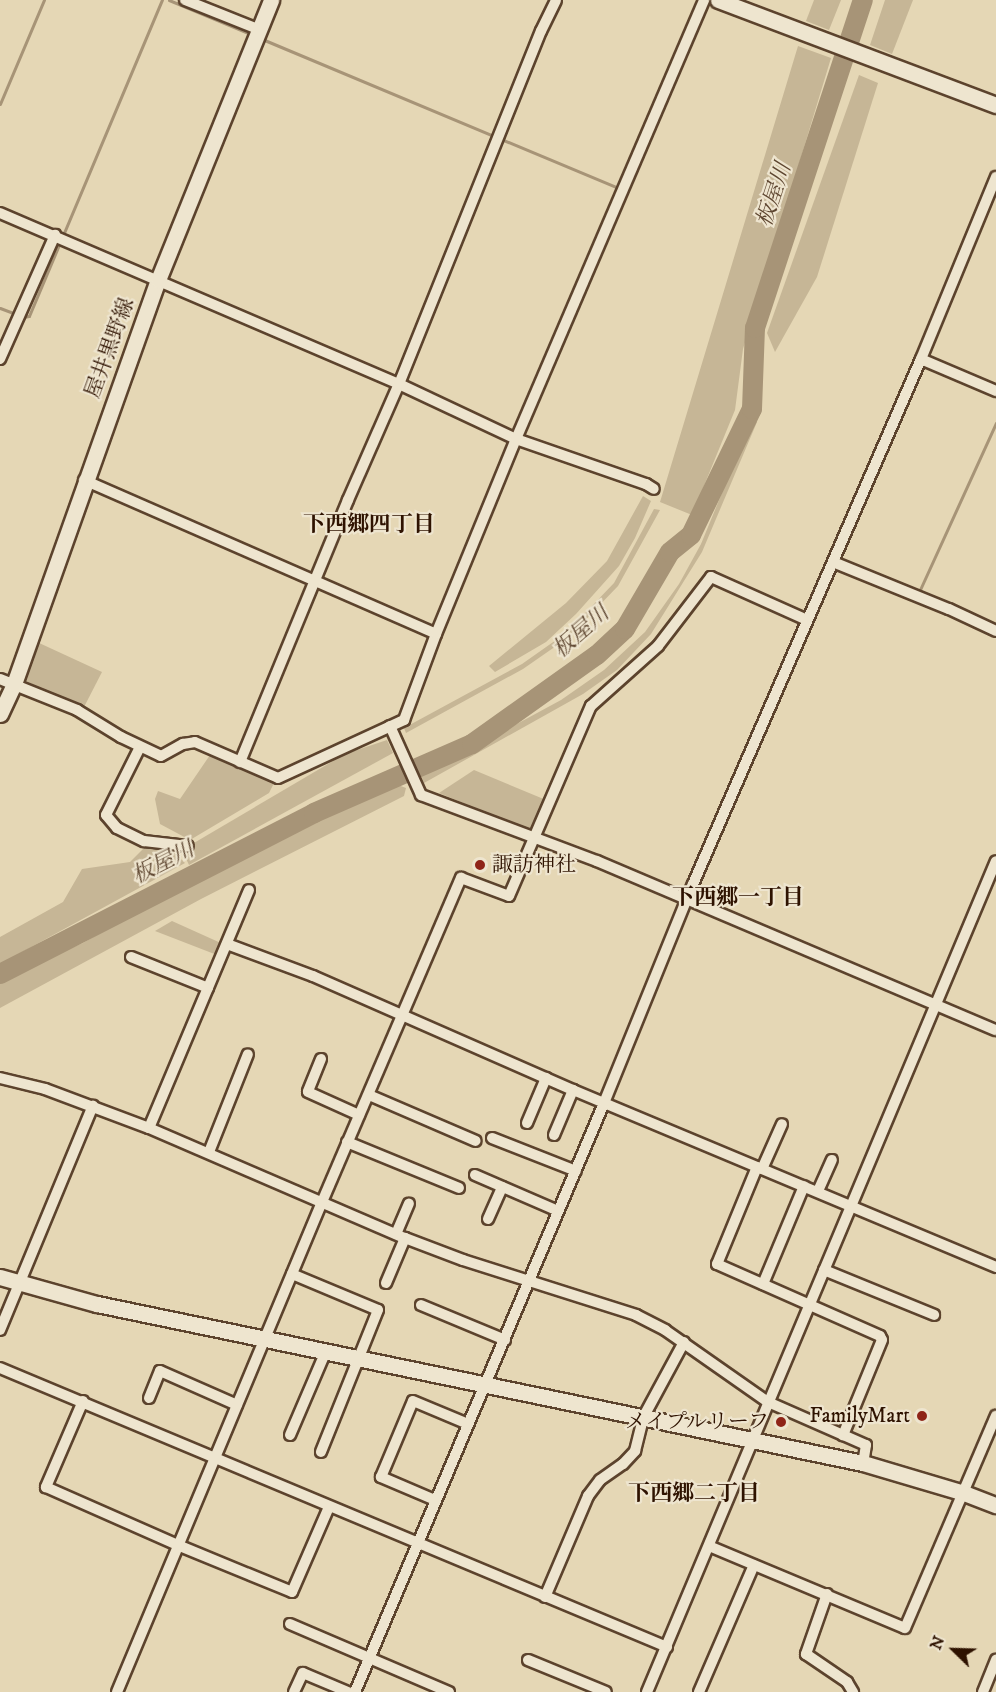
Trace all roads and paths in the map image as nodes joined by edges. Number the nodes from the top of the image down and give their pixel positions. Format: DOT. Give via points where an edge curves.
graph roads {
  1 [pos="185,0"];
  2 [pos="271,0"];
  3 [pos="556,0"];
  4 [pos="704,0"];
  5 [pos="718,0"];
  6 [pos="258,29"];
  7 [pos="996,105"];
  8 [pos="996,177"];
  9 [pos="0,213"];
  10 [pos="55,235"];
  11 [pos="158,280"];
  12 [pos="0,359"];
  13 [pos="921,359"];
  14 [pos="399,384"];
  15 [pos="996,391"];
  16 [pos="516,439"];
  17 [pos="84,480"];
  18 [pos="654,489"];
  19 [pos="833,562"];
  20 [pos="313,581"];
  21 [pos="807,620"];
  22 [pos="996,632"];
  23 [pos="436,634"];
  24 [pos="7,682"];
  25 [pos="0,714"];
  26 [pos="393,730"];
  27 [pos="140,747"];
  28 [pos="240,762"];
  29 [pos="535,838"];
  30 [pos="188,846"];
  31 [pos="996,861"];
  32 [pos="249,890"];
  33 [pos="688,899"];
  34 [pos="227,944"];
  35 [pos="131,957"];
  36 [pos="208,988"];
  37 [pos="937,1004"];
  38 [pos="401,1016"];
  39 [pos="996,1030"];
  40 [pos="248,1054"];
  41 [pos="321,1059"];
  42 [pos="0,1078"];
  43 [pos="546,1078"];
  44 [pos="573,1090"];
  45 [pos="369,1095"];
  46 [pos="604,1103"];
  47 [pos="93,1106"];
  48 [pos="359,1115"];
  49 [pos="527,1123"];
  50 [pos="782,1124"];
  51 [pos="149,1128"];
  52 [pos="554,1135"];
  53 [pos="492,1138"];
  54 [pos="347,1142"];
  55 [pos="476,1142"];
  56 [pos="209,1152"];
  57 [pos="832,1160"];
  58 [pos="760,1168"];
  59 [pos="576,1171"];
  60 [pos="475,1175"];
  61 [pos="502,1186"];
  62 [pos="804,1186"];
  63 [pos="459,1188"];
  64 [pos="818,1191"];
  65 [pos="322,1202"];
  66 [pos="409,1204"];
  67 [pos="851,1205"];
  68 [pos="558,1211"];
  69 [pos="488,1219"];
  70 [pos="401,1236"];
  71 [pos="996,1267"];
  72 [pos="824,1270"];
  73 [pos="292,1274"];
  74 [pos="0,1277"];
  75 [pos="527,1280"];
  76 [pos="19,1283"];
  77 [pos="386,1283"];
  78 [pos="763,1284"];
  79 [pos="809,1304"];
  80 [pos="421,1305"];
  81 [pos="934,1315"];
  82 [pos="0,1330"];
  83 [pos="266,1339"];
  84 [pos="505,1340"];
  85 [pos="684,1342"];
  86 [pos="326,1351"];
  87 [pos="361,1358"];
  88 [pos="0,1368"];
  89 [pos="485,1383"];
  90 [pos="149,1398"];
  91 [pos="83,1401"];
  92 [pos="768,1402"];
  93 [pos="237,1406"];
  94 [pos="644,1416"];
  95 [pos="996,1416"];
  96 [pos="468,1424"];
  97 [pos="843,1434"];
  98 [pos="290,1435"];
  99 [pos="754,1440"];
  100 [pos="321,1452"];
  101 [pos="214,1458"];
  102 [pos="863,1463"];
  103 [pos="964,1493"];
  104 [pos="435,1500"];
  105 [pos="996,1505"];
  106 [pos="329,1507"];
  107 [pos="419,1544"];
  108 [pos="180,1546"];
  109 [pos="709,1546"];
  110 [pos="754,1565"];
  111 [pos="827,1594"];
  112 [pos="545,1597"];
  113 [pos="290,1624"];
  114 [pos="667,1647"];
  115 [pos="996,1659"];
  116 [pos="369,1660"];
  117 [pos="528,1660"];
  118 [pos="117,1692"];
  119 [pos="294,1692"];
  120 [pos="348,1692"];
  121 [pos="355,1692"];
  122 [pos="449,1692"];
  123 [pos="606,1692"];
  124 [pos="647,1692"];
  125 [pos="699,1692"];
  126 [pos="853,1692"];
  127 [pos="983,1692"];
  1 -- 6 [label="street"];
  2 -- 6 [label="street, 屋井黒野線"];
  3 -- 14 [label="street"];
  4 -- 16 [label="street"];
  5 -- 7 [label="street"];
  6 -- 11 [label="street, 屋井黒野線"];
  8 -- 13 [label="street"];
  9 -- 10 [label="street"];
  10 -- 11 [label="street"];
  10 -- 12 [label="street"];
  11 -- 14 [label="street"];
  11 -- 17 [label="street, 屋井黒野線"];
  13 -- 15 [label="street"];
  13 -- 19 [label="street"];
  14 -- 16 [label="street"];
  14 -- 20 [label="street"];
  16 -- 18 [label="street"];
  16 -- 23 [label="street"];
  17 -- 20 [label="street"];
  17 -- 24 [label="street, 屋井黒野線"];
  19 -- 21 [label="street"];
  19 -- 22 [label="street"];
  20 -- 23 [label="street"];
  20 -- 28 [label="street"];
  21 -- 29 [label="street" via="711,577 658,646 591,706"];
  21 -- 33 [label="street"];
  23 -- 26 [label="street" via="404,720"];
  24 -- 25 [label="street, 屋井黒野線"];
  24 -- 27 [label="street" via="77,711"];
  26 -- 28 [label="street" via="278,778"];
  26 -- 29 [label="street" via="421,795"];
  27 -- 28 [label="street" via="161,756 195,742"];
  27 -- 30 [label="street" via="106,816 117,828 144,841"];
  29 -- 33 [label="street"];
  29 -- 38 [label="street" via="508,896 461,878"];
  31 -- 37 [label="street"];
  32 -- 34 [label="street"];
  33 -- 37 [label="street"];
  33 -- 46 [label="street"];
  34 -- 36 [label="street"];
  34 -- 38 [label="street" via="313,976"];
  35 -- 36 [label="street"];
  36 -- 51 [label="street"];
  37 -- 39 [label="street"];
  37 -- 67 [label="street"];
  38 -- 43 [label="street"];
  38 -- 45 [label="street"];
  40 -- 56 [label="street"];
  41 -- 48 [label="street" via="308,1092"];
  42 -- 47 [label="street"];
  43 -- 44 [label="street"];
  43 -- 49 [label="street"];
  44 -- 46 [label="street"];
  44 -- 52 [label="street"];
  45 -- 48 [label="street"];
  45 -- 55 [label="street"];
  46 -- 58 [label="street"];
  46 -- 59 [label="street"];
  47 -- 51 [label="street"];
  47 -- 76 [label="street"];
  48 -- 54 [label="street"];
  50 -- 58 [label="street"];
  51 -- 56 [label="street"];
  53 -- 59 [label="street"];
  54 -- 63 [label="street"];
  54 -- 65 [label="street"];
  56 -- 65 [label="street"];
  57 -- 64 [label="street"];
  58 -- 62 [label="street"];
  58 -- 78 [label="street" via="717,1264"];
  59 -- 68 [label="street"];
  60 -- 61 [label="street"];
  61 -- 68 [label="street"];
  61 -- 69 [label="street"];
  62 -- 64 [label="street"];
  62 -- 78 [label="street"];
  64 -- 67 [label="street"];
  65 -- 70 [label="street"];
  65 -- 73 [label="street"];
  66 -- 70 [label="street"];
  67 -- 71 [label="street"];
  67 -- 72 [label="street"];
  68 -- 75 [label="street"];
  70 -- 75 [label="street"];
  70 -- 77 [label="street"];
  72 -- 79 [label="street"];
  72 -- 81 [label="street"];
  73 -- 83 [label="street"];
  73 -- 87 [label="street" via="378,1310"];
  74 -- 76 [label="street"];
  75 -- 84 [label="street"];
  75 -- 85 [label="street" via="636,1315"];
  76 -- 82 [label="street"];
  76 -- 83 [label="street" via="97,1304"];
  78 -- 79 [label="street"];
  79 -- 92 [label="street"];
  79 -- 97 [label="street" via="882,1340"];
  80 -- 84 [label="street"];
  83 -- 86 [label="street"];
  83 -- 93 [label="street"];
  84 -- 89 [label="street"];
  85 -- 92 [label="street"];
  85 -- 94 [label="street"];
  86 -- 87 [label="street"];
  86 -- 98 [label="street"];
  87 -- 89 [label="street"];
  87 -- 100 [label="street"];
  88 -- 91 [label="street"];
  89 -- 94 [label="street"];
  89 -- 96 [label="street"];
  90 -- 93 [label="street" via="160,1371"];
  91 -- 101 [label="street"];
  91 -- 108 [label="street" via="46,1487"];
  92 -- 97 [label="street"];
  92 -- 99 [label="street"];
  93 -- 101 [label="street"];
  94 -- 99 [label="street"];
  94 -- 112 [label="street" via="634,1451 600,1480 588,1496"];
  95 -- 103 [label="street"];
  96 -- 104 [label="street"];
  96 -- 104 [label="street" via="412,1401 381,1477"];
  97 -- 102 [label="street" via="866,1445"];
  99 -- 102 [label="street"];
  99 -- 109 [label="street"];
  101 -- 106 [label="street"];
  101 -- 108 [label="street"];
  102 -- 103 [label="street"];
  103 -- 105 [label="street"];
  103 -- 111 [label="street" via="905,1628"];
  104 -- 107 [label="street"];
  106 -- 107 [label="street"];
  106 -- 108 [label="street" via="292,1592"];
  107 -- 112 [label="street"];
  107 -- 116 [label="street"];
  108 -- 118 [label="street"];
  109 -- 110 [label="street"];
  109 -- 114 [label="street"];
  110 -- 111 [label="street"];
  110 -- 125 [label="street"];
  111 -- 126 [label="street" via="806,1654 847,1682"];
  112 -- 114 [label="street"];
  113 -- 116 [label="street"];
  114 -- 124 [label="street"];
  115 -- 127 [label="street"];
  116 -- 121 [label="street"];
  116 -- 122 [label="street"];
  117 -- 123 [label="street"];
  119 -- 120 [label="street" via="303,1672"];
}
